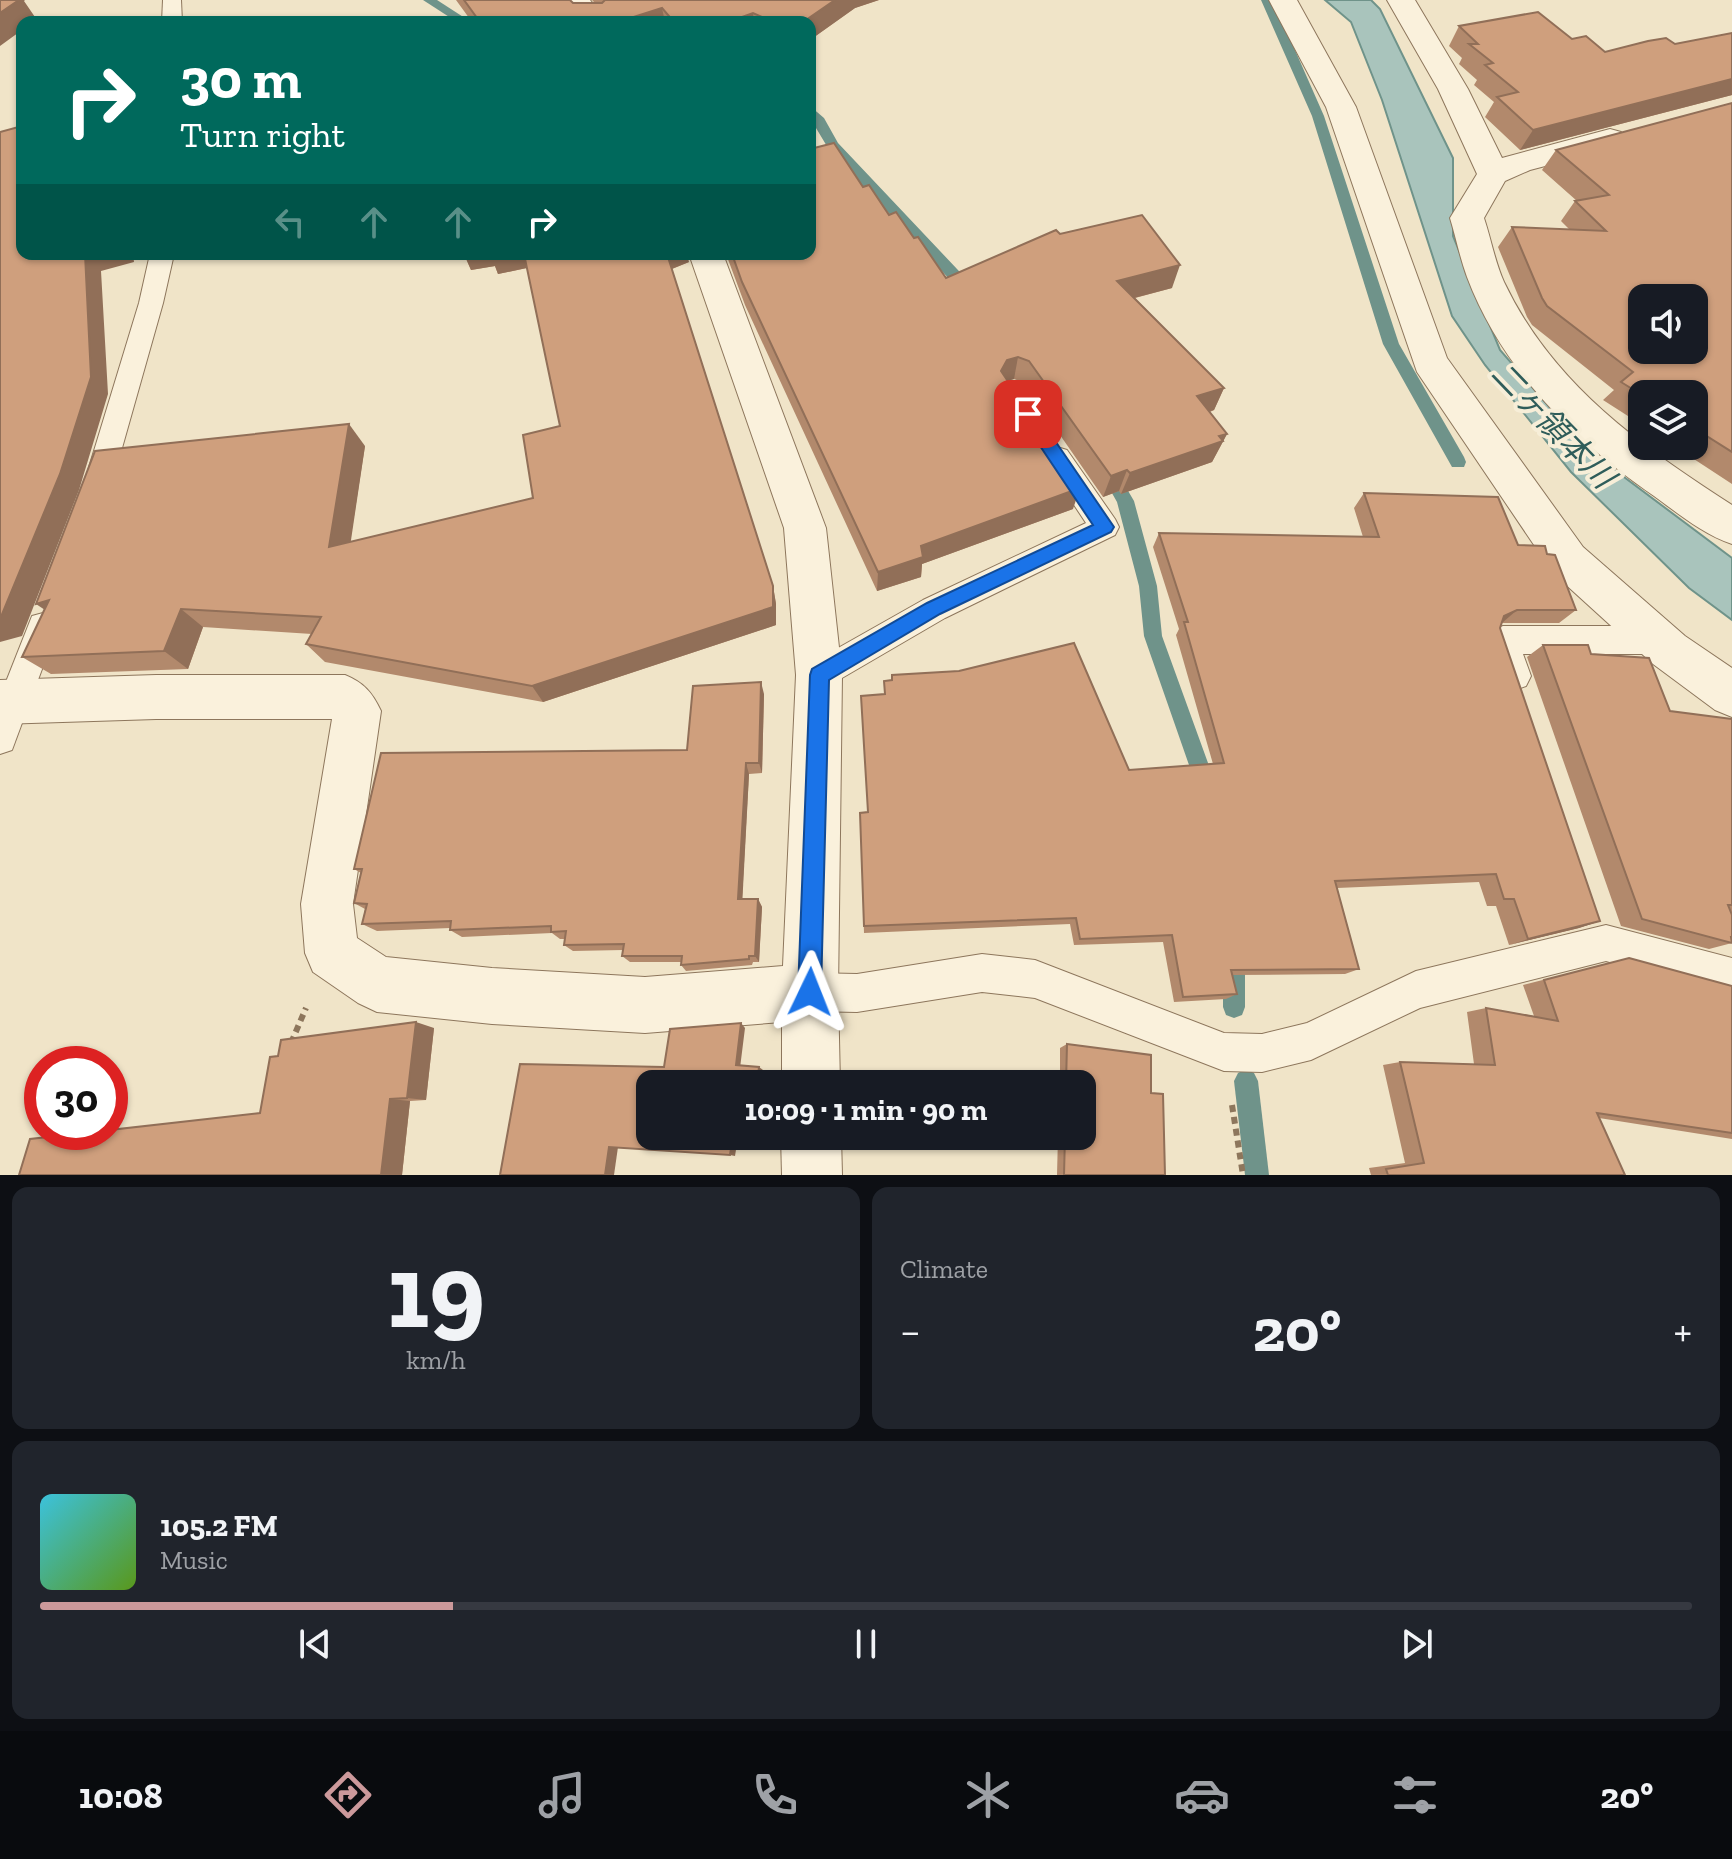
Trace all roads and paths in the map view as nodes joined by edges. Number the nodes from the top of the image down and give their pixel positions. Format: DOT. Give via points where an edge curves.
graph roads {
  1 [pos="575,0"];
  2 [pos="1283,0"];
  3 [pos="1401,0"];
  4 [pos="588,16"];
  5 [pos="1641,131"];
  6 [pos="1493,174"];
  7 [pos="161,260"];
  8 [pos="708,260"];
  9 [pos="1038,429"];
  10 [pos="85,519"];
  11 [pos="1732,527"];
  12 [pos="52,603"];
  13 [pos="1664,645"];
  14 [pos="819,675"];
  15 [pos="1732,695"];
  16 [pos="1528,712"];
  17 [pos="5,714"];
  18 [pos="332,953"];
  19 [pos="1732,977"];
  20 [pos="810,992"];
  21 [pos="289,1052"];
  22 [pos="1224,1052"];
  23 [pos="811,1070"];
  24 [pos="811,1150"];
  25 [pos="812,1175"];
  26 [pos="1243,1175"];
  1 -- 4 [label="street"];
  2 -- 13 [label="street" via="1341,107 1430,362 1568,560"];
  3 -- 6 [label="street" via="1453,89"];
  5 -- 6 [label="street"];
  6 -- 11 [label="street" via="1467,218 1486,282 1530,360 1570,408 1629,459"];
  7 -- 10 [label="lane"];
  8 -- 14 [label="street" via="805,528"];
  9 -- 14 [label="lane" via="1105,527 934,609"];
  12 -- 17 [label="lane"];
  13 -- 15 [label="street"];
  13 -- 16 [label="lane" via="1503,640"];
  14 -- 20 [label="street"];
  17 -- 18 [label="street" via="345,697 357,711 327,904"];
  18 -- 20 [label="street" via="377,984 492,996 645,1005"];
  18 -- 21 [label="path"];
  19 -- 22 [label="lane" via="1601,928 1416,990 1311,1041 1262,1053"];
  20 -- 22 [label="lane" via="857,993 982,973 1035,979"];
  20 -- 23 [label="street"];
  22 -- 26 [label="path"];
  24 -- 25 [label="street"];
}
